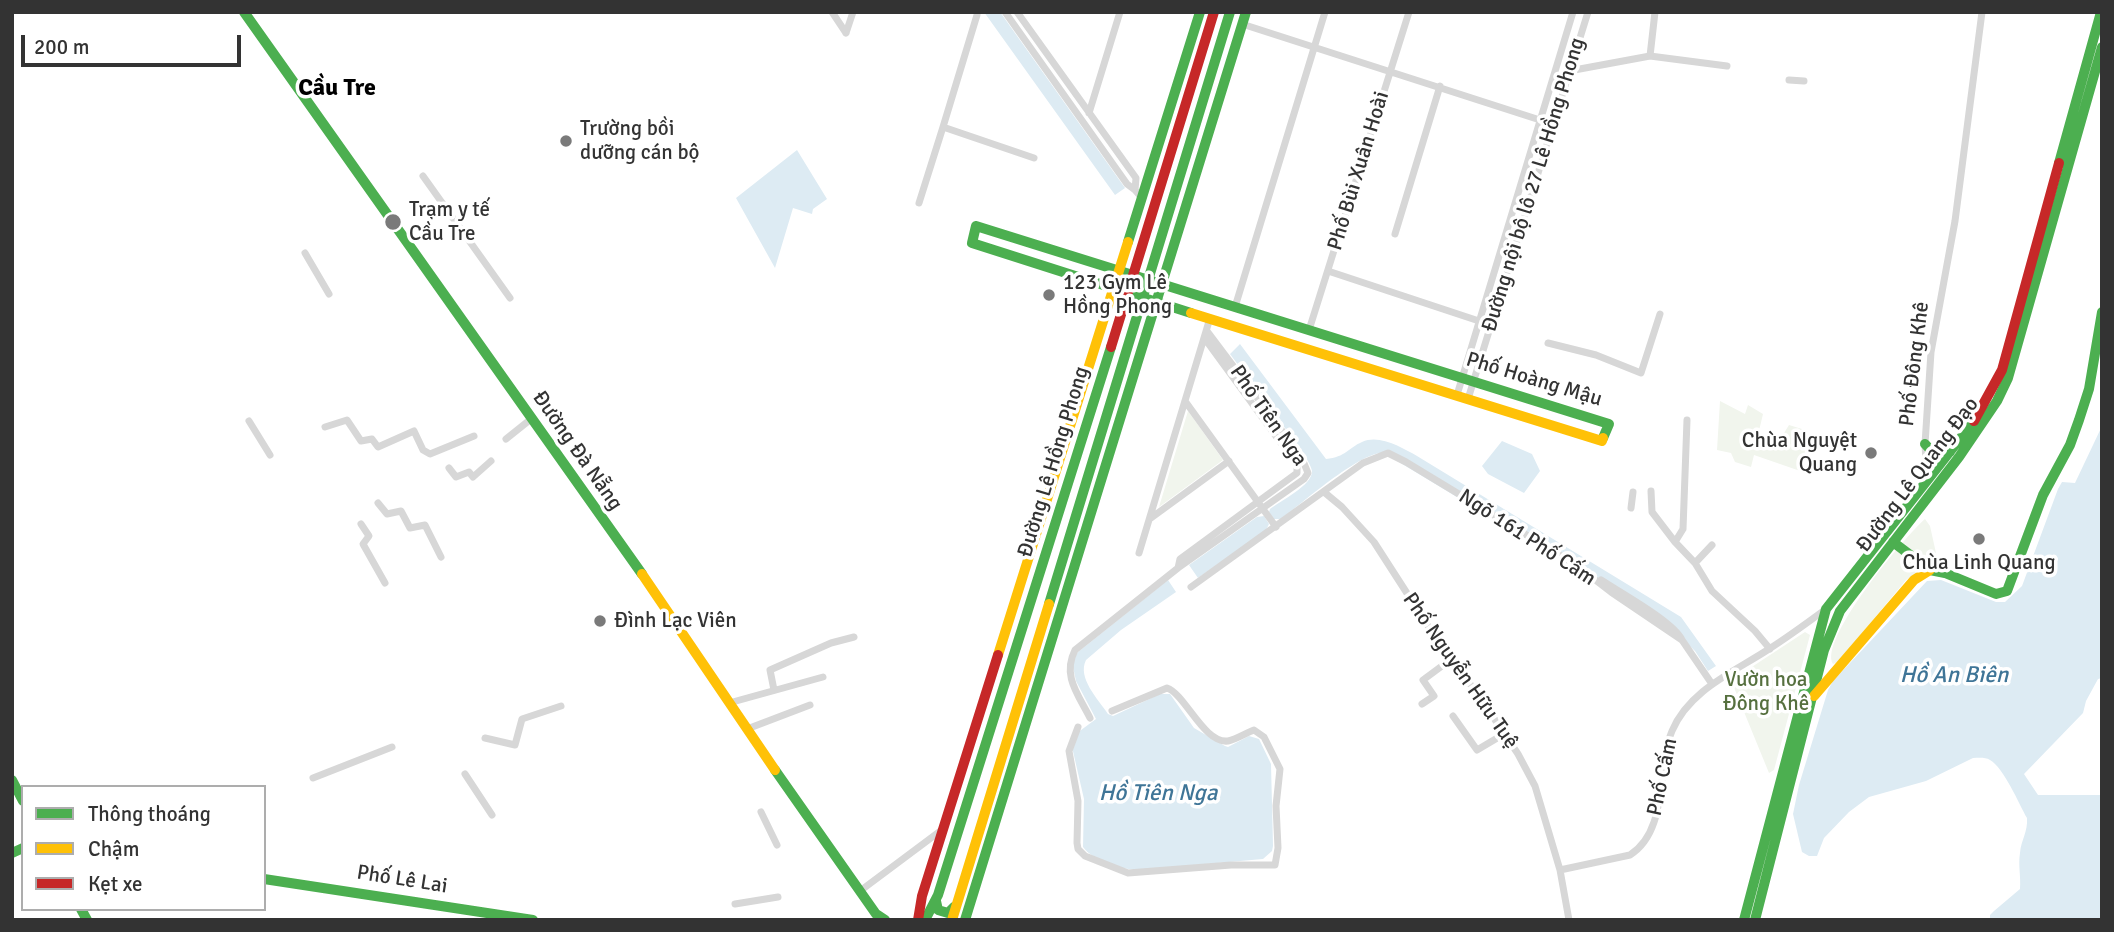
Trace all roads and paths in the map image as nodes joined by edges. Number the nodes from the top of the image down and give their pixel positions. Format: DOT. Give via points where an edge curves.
graph roads {
  1 [pos="244,12"];
  2 [pos="832,12"];
  3 [pos="853,12"];
  4 [pos="1005,12"];
  5 [pos="1017,12"];
  6 [pos="1120,12"];
  7 [pos="1199,12"];
  8 [pos="1214,12"];
  9 [pos="1230,12"];
  10 [pos="1246,12"];
  11 [pos="1325,12"];
  12 [pos="1409,12"];
  13 [pos="1573,12"];
  14 [pos="1588,12"];
  15 [pos="1655,12"];
  16 [pos="1982,12"];
  17 [pos="2101,12"];
  18 [pos="978,15"];
  19 [pos="1242,24"];
  20 [pos="1315,47"];
  21 [pos="2102,47"];
  22 [pos="1650,56"];
  23 [pos="1727,66"];
  24 [pos="1391,70"];
  25 [pos="1569,71"];
  26 [pos="1789,80"];
  27 [pos="1804,81"];
  28 [pos="1440,86"];
  29 [pos="1089,113"];
  30 [pos="1540,120"];
  31 [pos="943,127"];
  32 [pos="1034,158"];
  33 [pos="423,176"];
  34 [pos="1138,194"];
  35 [pos="919,203"];
  36 [pos="1395,234"];
  37 [pos="305,253"];
  38 [pos="1117,270"];
  39 [pos="1328,271"];
  40 [pos="1133,275"];
  41 [pos="1147,280"];
  42 [pos="1162,284"];
  43 [pos="1112,287"];
  44 [pos="1128,292"];
  45 [pos="329,294"];
  46 [pos="1142,296"];
  47 [pos="510,298"];
  48 [pos="1157,301"];
  49 [pos="1235,307"];
  50 [pos="2102,312"];
  51 [pos="1660,314"];
  52 [pos="1210,318"];
  53 [pos="1274,319"];
  54 [pos="1479,321"];
  55 [pos="1309,330"];
  56 [pos="1206,335"];
  57 [pos="1269,338"];
  58 [pos="1548,343"];
  59 [pos="1462,378"];
  60 [pos="1474,382"];
  61 [pos="1457,395"];
  62 [pos="1468,399"];
  63 [pos="1532,400"];
  64 [pos="1185,401"];
  65 [pos="1527,417"];
  66 [pos="531,419"];
  67 [pos="1687,420"];
  68 [pos="249,421"];
  69 [pos="325,427"];
  70 [pos="474,436"];
  71 [pos="506,439"];
  72 [pos="1925,444"];
  73 [pos="1950,452"];
  74 [pos="271,455"];
  75 [pos="491,461"];
  76 [pos="1229,461"];
  77 [pos="449,468"];
  78 [pos="1927,482"];
  79 [pos="1936,490"];
  80 [pos="1651,491"];
  81 [pos="1324,492"];
  82 [pos="1633,492"];
  83 [pos="379,503"];
  84 [pos="1261,506"];
  85 [pos="1632,508"];
  86 [pos="1150,519"];
  87 [pos="1040,522"];
  88 [pos="361,524"];
  89 [pos="1054,526"];
  90 [pos="1276,527"];
  91 [pos="1675,542"];
  92 [pos="1893,542"];
  93 [pos="1712,545"];
  94 [pos="1139,553"];
  95 [pos="441,556"];
  96 [pos="1695,563"];
  97 [pos="1930,570"];
  98 [pos="385,583"];
  99 [pos="1191,587"];
  100 [pos="1826,609"];
  101 [pos="1840,611"];
  102 [pos="855,637"];
  103 [pos="1770,649"];
  104 [pos="1450,660"];
  105 [pos="823,677"];
  106 [pos="1712,684"];
  107 [pos="774,690"];
  108 [pos="1812,699"];
  109 [pos="729,703"];
  110 [pos="1422,704"];
  111 [pos="810,705"];
  112 [pos="561,706"];
  113 [pos="1112,711"];
  114 [pos="1799,712"];
  115 [pos="1453,716"];
  116 [pos="1090,718"];
  117 [pos="1078,727"];
  118 [pos="747,729"];
  119 [pos="976,729"];
  120 [pos="989,734"];
  121 [pos="1504,734"];
  122 [pos="485,738"];
  123 [pos="1006,738"];
  124 [pos="1019,742"];
  125 [pos="391,747"];
  126 [pos="465,774"];
  127 [pos="313,778"];
  128 [pos="12,780"];
  129 [pos="21,797"];
  130 [pos="761,812"];
  131 [pos="492,815"];
  132 [pos="943,828"];
  133 [pos="777,845"];
  134 [pos="1560,870"];
  135 [pos="266,878"];
  136 [pos="860,891"];
  137 [pos="778,897"];
  138 [pos="936,901"];
  139 [pos="735,904"];
  140 [pos="954,907"];
  141 [pos="880,918"];
  142 [pos="533,920"];
  143 [pos="918,920"];
  144 [pos="925,920"];
  145 [pos="952,920"];
  146 [pos="965,920"];
  147 [pos="1569,920"];
  148 [pos="1744,920"];
  149 [pos="1755,920"];
  1 -- 66 [label="main road, Đường Đà Nẵng"];
  2 -- 3 [label="street" via="846,33"];
  4 -- 34 [label="street"];
  5 -- 29 [label="street"];
  6 -- 29 [label="street"];
  7 -- 34 [label="main road, Đường Lê Hồng Phong"];
  8 -- 40 [label="main road, Đường Lê Hồng Phong"];
  9 -- 41 [label="main road, Đường Lê Hồng Phong"];
  10 -- 19 [label="main road"];
  11 -- 20 [label="street"];
  12 -- 24 [label="street, Phố Bùi Xuân Hoài"];
  13 -- 30 [label="street"];
  14 -- 25 [label="street, Đường nội bộ lô 27 Lê Hồng Phong"];
  15 -- 22 [label="street"];
  16 -- 72 [label="street, Phố Đông Khê" via="1957,212 1931,352"];
  17 -- 73 [label="main road, Đường Lê Quang Đạo" via="2002,370 1970,427"];
  18 -- 31 [label="street"];
  19 -- 20 [label="street"];
  19 -- 42 [label="main road"];
  20 -- 24 [label="street"];
  20 -- 49 [label="street"];
  21 -- 79 [label="main road, Đường Lê Quang Đạo" via="2007,378"];
  22 -- 23 [label="street"];
  22 -- 25 [label="street"];
  24 -- 28 [label="street"];
  24 -- 39 [label="street, Phố Bùi Xuân Hoài"];
  25 -- 60 [label="street, Đường nội bộ lô 27 Lê Hồng Phong"];
  26 -- 27 [label="street"];
  28 -- 30 [label="street"];
  28 -- 36 [label="street"];
  29 -- 34 [label="street" via="1136,178"];
  30 -- 54 [label="street"];
  31 -- 32 [label="street"];
  31 -- 35 [label="street"];
  33 -- 47 [label="street"];
  34 -- 38 [label="main road, Đường Lê Hồng Phong"];
  37 -- 45 [label="street"];
  38 -- 40 [label="main road, Phố Hoàng Mậu"];
  38 -- 43 [label="main road, Đường Lê Hồng Phong"];
  38 -- 43 [label="main road, Phố Hoàng Mậu" via="976,226 972,243"];
  39 -- 54 [label="street"];
  39 -- 55 [label="street, Phố Bùi Xuân Hoài"];
  40 -- 41 [label="main road, Phố Hoàng Mậu"];
  40 -- 44 [label="main road, Đường Lê Hồng Phong"];
  41 -- 42 [label="main road, Phố Hoàng Mậu"];
  41 -- 46 [label="main road, Đường Lê Hồng Phong"];
  42 -- 48 [label="main road"];
  42 -- 49 [label="main road, Phố Hoàng Mậu"];
  43 -- 44 [label="main road, Phố Hoàng Mậu"];
  43 -- 87 [label="main road, Đường Lê Hồng Phong"];
  44 -- 46 [label="main road, Phố Hoàng Mậu"];
  44 -- 89 [label="main road, Đường Lê Hồng Phong"];
  46 -- 48 [label="main road, Phố Hoàng Mậu"];
  46 -- 123 [label="main road, Đường Lê Hồng Phong"];
  48 -- 52 [label="main road, Phố Hoàng Mậu"];
  48 -- 124 [label="main road"];
  49 -- 53 [label="main road, Phố Hoàng Mậu"];
  50 -- 97 [label="main road" via="2089,390 2079,420 2043,495 2007,591 1996,594"];
  51 -- 58 [label="street" via="1641,373"];
  52 -- 56 [label="street"];
  52 -- 57 [label="main road, Phố Hoàng Mậu"];
  53 -- 55 [label="main road, Phố Hoàng Mậu"];
  53 -- 57 [label="main road"];
  54 -- 59 [label="street"];
  55 -- 59 [label="main road, Phố Hoàng Mậu"];
  56 -- 64 [label="street"];
  56 -- 84 [label="street, Phố Tiên Nga" via="1297,465 1294,477"];
  57 -- 61 [label="main road, Phố Hoàng Mậu"];
  59 -- 60 [label="main road, Phố Hoàng Mậu"];
  59 -- 61 [label="street"];
  60 -- 62 [label="street, Đường nội bộ lô 27 Lê Hồng Phong"];
  60 -- 63 [label="main road, Phố Hoàng Mậu"];
  61 -- 62 [label="main road, Phố Hoàng Mậu"];
  62 -- 65 [label="main road, Phố Hoàng Mậu"];
  63 -- 65 [label="main road"];
  63 -- 65 [label="main road, Phố Hoàng Mậu" via="1609,424 1602,441"];
  64 -- 76 [label="street"];
  64 -- 86 [label="street"];
  66 -- 71 [label="street"];
  66 -- 109 [label="main road, Đường Đà Nẵng"];
  67 -- 91 [label="street" via="1683,529"];
  68 -- 74 [label="street"];
  69 -- 70 [label="street" via="347,421 361,441 372,439 378,447 414,431 430,454"];
  72 -- 73 [label="main road" via="1935,455"];
  72 -- 78 [label="street, Phố Đông Khê"];
  73 -- 78 [label="main road, Đường Lê Quang Đạo"];
  75 -- 77 [label="street" via="473,477 469,472 456,477"];
  76 -- 84 [label="street"];
  76 -- 86 [label="street"];
  78 -- 79 [label="main road"];
  78 -- 100 [label="main road"];
  79 -- 92 [label="main road, Đường Lê Quang Đạo"];
  80 -- 91 [label="street" via="1652,512"];
  81 -- 90 [label="street"];
  81 -- 104 [label="street, Phố Nguyễn Hữu Tuệ" via="1374,542"];
  81 -- 106 [label="street, Ngõ 161 Phố Cấm" via="1363,463 1388,453 1576,565 1679,634"];
  82 -- 85 [label="street"];
  83 -- 95 [label="street" via="387,514 401,511 410,528 425,524"];
  84 -- 90 [label="street"];
  84 -- 116 [label="street, Phố Tiên Nga" via="1075,650 1069,676"];
  86 -- 94 [label="street"];
  87 -- 89 [label="main road"];
  87 -- 119 [label="main road, Đường Lê Hồng Phong"];
  88 -- 98 [label="street" via="369,536 363,544"];
  89 -- 120 [label="main road, Đường Lê Hồng Phong"];
  90 -- 99 [label="street"];
  91 -- 96 [label="street"];
  92 -- 97 [label="main road"];
  92 -- 101 [label="main road, Đường Lê Quang Đạo"];
  93 -- 96 [label="street"];
  96 -- 103 [label="street" via="1712,591"];
  97 -- 108 [label="main road" via="1914,580"];
  100 -- 101 [label="main road"];
  100 -- 103 [label="street"];
  100 -- 114 [label="main road"];
  101 -- 108 [label="main road, Đường Lê Quang Đạo"];
  102 -- 107 [label="street" via="770,670"];
  103 -- 106 [label="street, Phố Cấm"];
  104 -- 110 [label="street" via="1423,680 1434,696"];
  104 -- 121 [label="street, Phố Nguyễn Hữu Tuệ"];
  105 -- 107 [label="street"];
  106 -- 134 [label="street, Phố Cấm" via="1689,705 1671,732 1659,802 1639,849"];
  107 -- 109 [label="street"];
  108 -- 114 [label="main road"];
  108 -- 149 [label="main road, Đường Lê Quang Đạo"];
  109 -- 118 [label="main road, Đường Đà Nẵng"];
  111 -- 118 [label="street"];
  112 -- 122 [label="street" via="522,719 515,745"];
  113 -- 117 [label="street" via="1167,688 1200,725 1223,740 1254,730 1261,733 1280,769 1275,865 1128,873 1085,856 1077,843 1078,801 1069,751"];
  114 -- 148 [label="main road"];
  115 -- 121 [label="street" via="1477,750"];
  118 -- 136 [label="main road, Đường Đà Nẵng"];
  119 -- 120 [label="main road"];
  119 -- 132 [label="main road, Đường Lê Hồng Phong"];
  120 -- 138 [label="main road, Đường Lê Hồng Phong"];
  121 -- 134 [label="street, Phố Nguyễn Hữu Tuệ" via="1535,786"];
  123 -- 124 [label="main road"];
  123 -- 140 [label="main road, Đường Lê Hồng Phong"];
  124 -- 146 [label="main road"];
  125 -- 127 [label="street"];
  126 -- 131 [label="street"];
  128 -- 129 [label="main road"];
  130 -- 133 [label="street"];
  132 -- 136 [label="street"];
  132 -- 143 [label="main road, Đường Lê Hồng Phong"];
  134 -- 147 [label="street"];
  135 -- 142 [label="main road, Phố Lê Lai"];
  136 -- 141 [label="main road, Đường Đà Nẵng"];
  137 -- 139 [label="street"];
  138 -- 140 [label="main road" via="943,914"];
  138 -- 144 [label="main road, Đường Lê Hồng Phong"];
  140 -- 145 [label="main road, Đường Lê Hồng Phong"];
}
